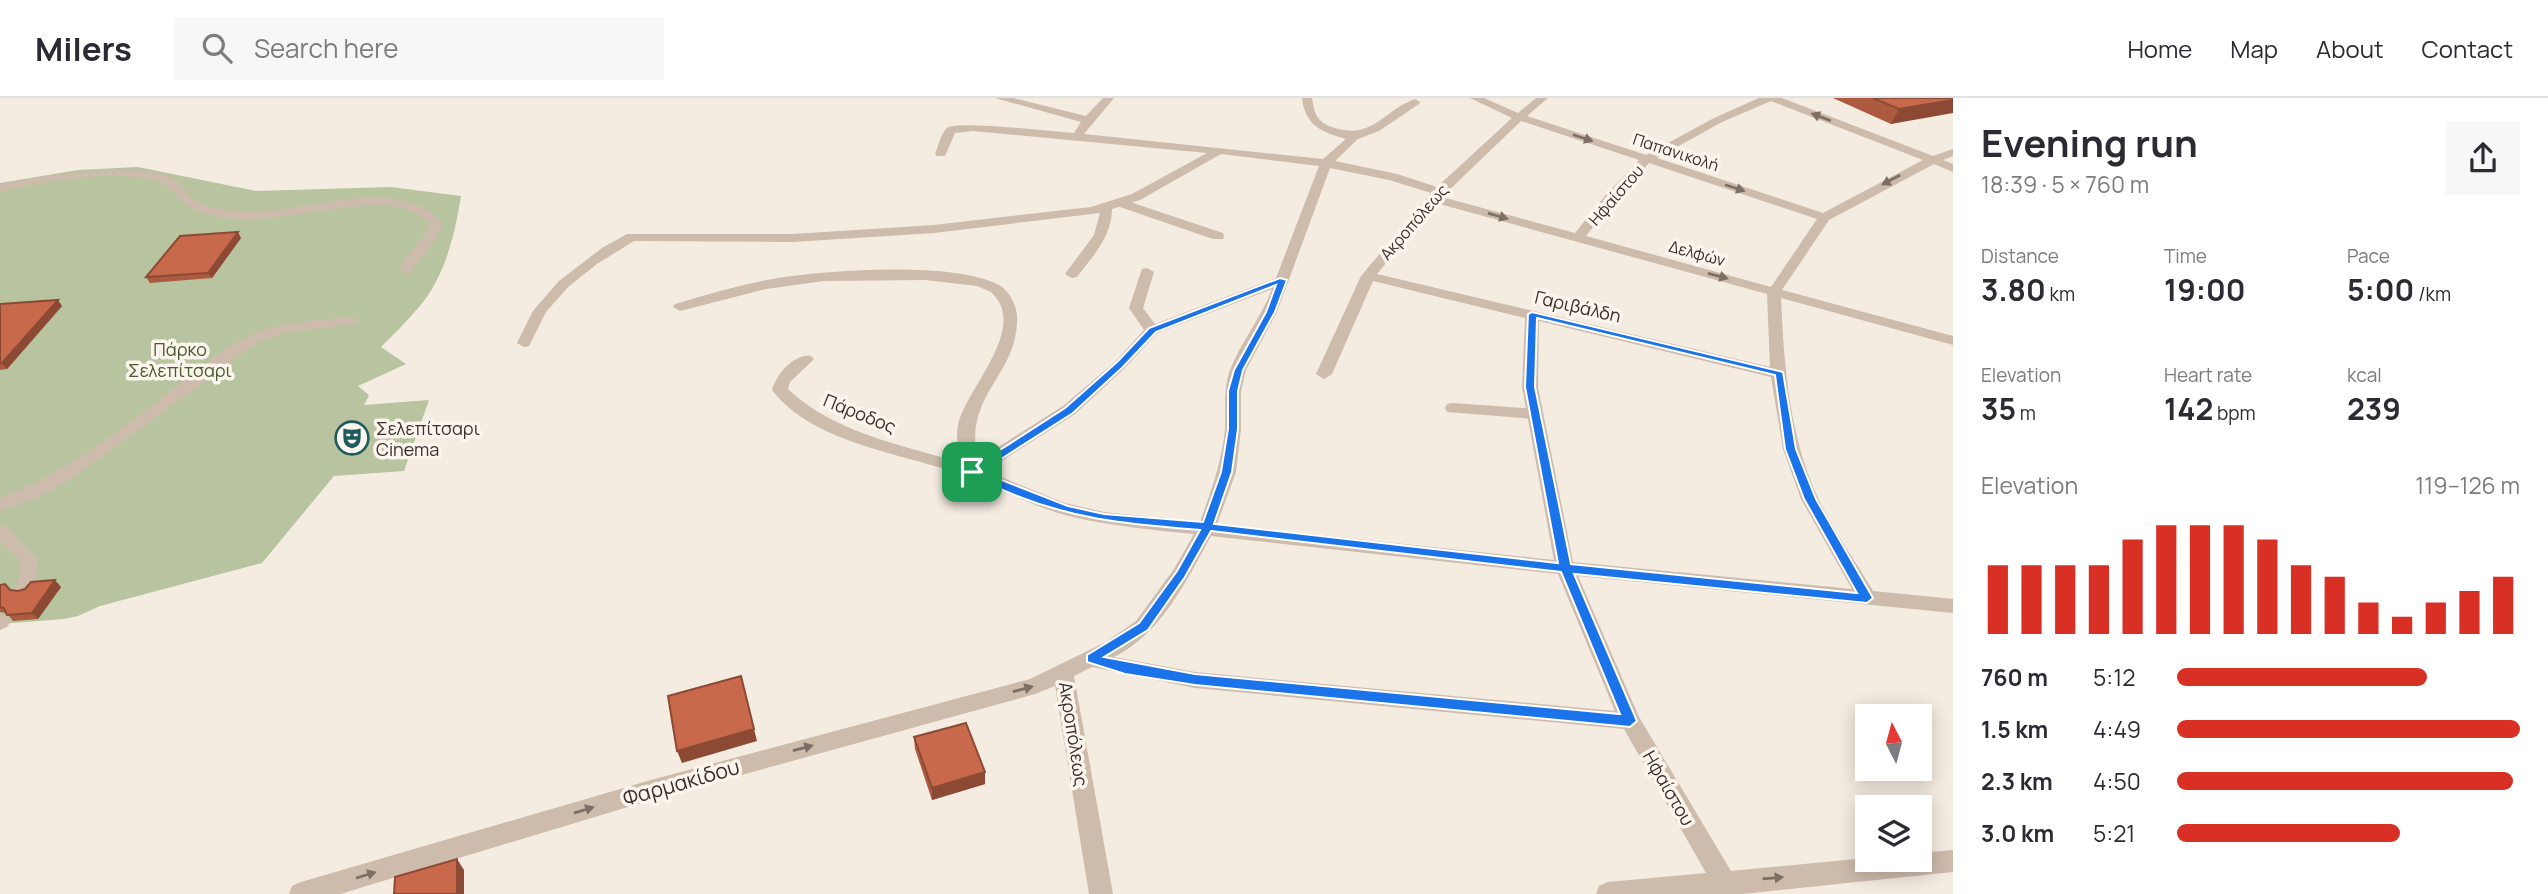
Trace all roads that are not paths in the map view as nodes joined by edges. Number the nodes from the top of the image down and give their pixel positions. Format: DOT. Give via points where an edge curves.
graph roads {
  1 [pos="1000,98"];
  2 [pos="1109,98"];
  3 [pos="1307,98"];
  4 [pos="1475,98"];
  5 [pos="1543,98"];
  6 [pos="1771,98"];
  7 [pos="1415,102"];
  8 [pos="1519,117"];
  9 [pos="1088,120"];
  10 [pos="1077,137"];
  11 [pos="1354,137"];
  12 [pos="1220,150"];
  13 [pos="1953,152"];
  14 [pos="941,154"];
  15 [pos="1647,159"];
  16 [pos="1934,160"];
  17 [pos="1326,163"];
  18 [pos="1953,168"];
  19 [pos="0,188"];
  20 [pos="1436,195"];
  21 [pos="1121,204"];
  22 [pos="1106,208"];
  23 [pos="1824,217"];
  24 [pos="1218,236"];
  25 [pos="1578,238"];
  26 [pos="406,270"];
  27 [pos="1147,272"];
  28 [pos="1072,274"];
  29 [pos="1368,276"];
  30 [pos="1283,280"];
  31 [pos="1774,292"];
  32 [pos="680,307"];
  33 [pos="1532,314"];
  34 [pos="352,321"];
  35 [pos="1152,330"];
  36 [pos="1953,341"];
  37 [pos="524,343"];
  38 [pos="806,359"];
  39 [pos="1324,374"];
  40 [pos="1780,374"];
  41 [pos="1453,408"];
  42 [pos="1535,414"];
  43 [pos="972,472"];
  44 [pos="0,505"];
  45 [pos="1207,527"];
  46 [pos="0,531"];
  47 [pos="1565,568"];
  48 [pos="23,589"];
  49 [pos="1867,598"];
  50 [pos="1953,606"];
  51 [pos="1091,659"];
  52 [pos="1063,674"];
  53 [pos="1630,721"];
  54 [pos="1953,861"];
  55 [pos="1727,888"];
  56 [pos="1098,893"];
  57 [pos="301,894"];
  58 [pos="1608,894"];
  1 -- 9 [label="street"];
  2 -- 9 [label="street"];
  3 -- 11 [label="street" via="1310,117 1318,126"];
  4 -- 8 [label="street, Παπανικολή"];
  5 -- 8 [label="street, Ακροπόλεως"];
  6 -- 15 [label="street, Ηφαίστου" via="1729,114"];
  16 -- 6 [label="street, one-way"];
  7 -- 11 [label="street"];
  8 -- 15 [label="street, Παπανικολή, one-way"];
  8 -- 20 [label="street, Ακροπόλεως"];
  9 -- 10 [label="street"];
  10 -- 12 [label="street, Δελφών"];
  10 -- 14 [label="street, Δελφών" via="957,128 948,133"];
  11 -- 17 [label="street"];
  12 -- 17 [label="street, Δελφών"];
  12 -- 21 [label="street"];
  13 -- 16 [label="street"];
  15 -- 23 [label="street, Παπανικολή, one-way"];
  15 -- 25 [label="street, Ηφαίστου"];
  16 -- 18 [label="street"];
  16 -- 23 [label="street, one-way"];
  17 -- 20 [label="street, Δελφών" via="1381,172"];
  17 -- 30 [label="street, Ακροπόλεως"];
  19 -- 26 [label="street" via="68,177 141,175 170,181 187,200 224,213 257,216 395,203 425,211 436,222"];
  20 -- 25 [label="street, Δελφών, one-way"];
  20 -- 29 [label="street, Ακροπόλεως"];
  21 -- 22 [label="street"];
  21 -- 24 [label="street"];
  22 -- 28 [label="street" via="1098,239"];
  22 -- 37 [label="street" via="934,229 793,238 632,237 565,281 538,310"];
  23 -- 31 [label="street"];
  25 -- 31 [label="street, Δελφών, one-way"];
  27 -- 35 [label="street" via="1136,308"];
  29 -- 33 [label="street, Γαριβάλδη"];
  29 -- 39 [label="street, Ακροπόλεως"];
  30 -- 35 [label="street"];
  30 -- 45 [label="street, Ακροπόλεως" via="1238,370 1227,472"];
  31 -- 36 [label="street, Δελφών"];
  31 -- 40 [label="street"];
  32 -- 43 [label="street" via="779,282 828,276 933,277 996,289 1006,300 1010,315 1007,341 966,421"];
  33 -- 40 [label="street, Γαριβάλδη"];
  33 -- 42 [label="street, Ηφαίστου" via="1530,387"];
  34 -- 44 [label="street" via="287,328 252,340 70,474"];
  35 -- 43 [label="street" via="1069,410"];
  38 -- 43 [label="street, Πάροδος" via="782,381 780,390 791,403 853,435"];
  40 -- 49 [label="street" via="1791,449 1810,499"];
  41 -- 42 [label="street"];
  42 -- 47 [label="street, Ηφαίστου"];
  43 -- 45 [label="street" via="1068,510 1104,518"];
  45 -- 47 [label="street"];
  45 -- 51 [label="street, Ακροπόλεως" via="1181,574 1143,626"];
  46 -- 48 [label="street" via="29,559"];
  47 -- 49 [label="street"];
  47 -- 53 [label="street, Ηφαίστου"];
  49 -- 50 [label="street"];
  51 -- 52 [label="street, Ακροπόλεως"];
  51 -- 53 [label="street" via="1195,680"];
  52 -- 56 [label="street, Ακροπόλεως"];
  57 -- 52 [label="street, Φαρμακίδου, one-way"];
  53 -- 55 [label="street, Ηφαίστου"];
  55 -- 54 [label="street, one-way"];
  55 -- 58 [label="street"];
}
